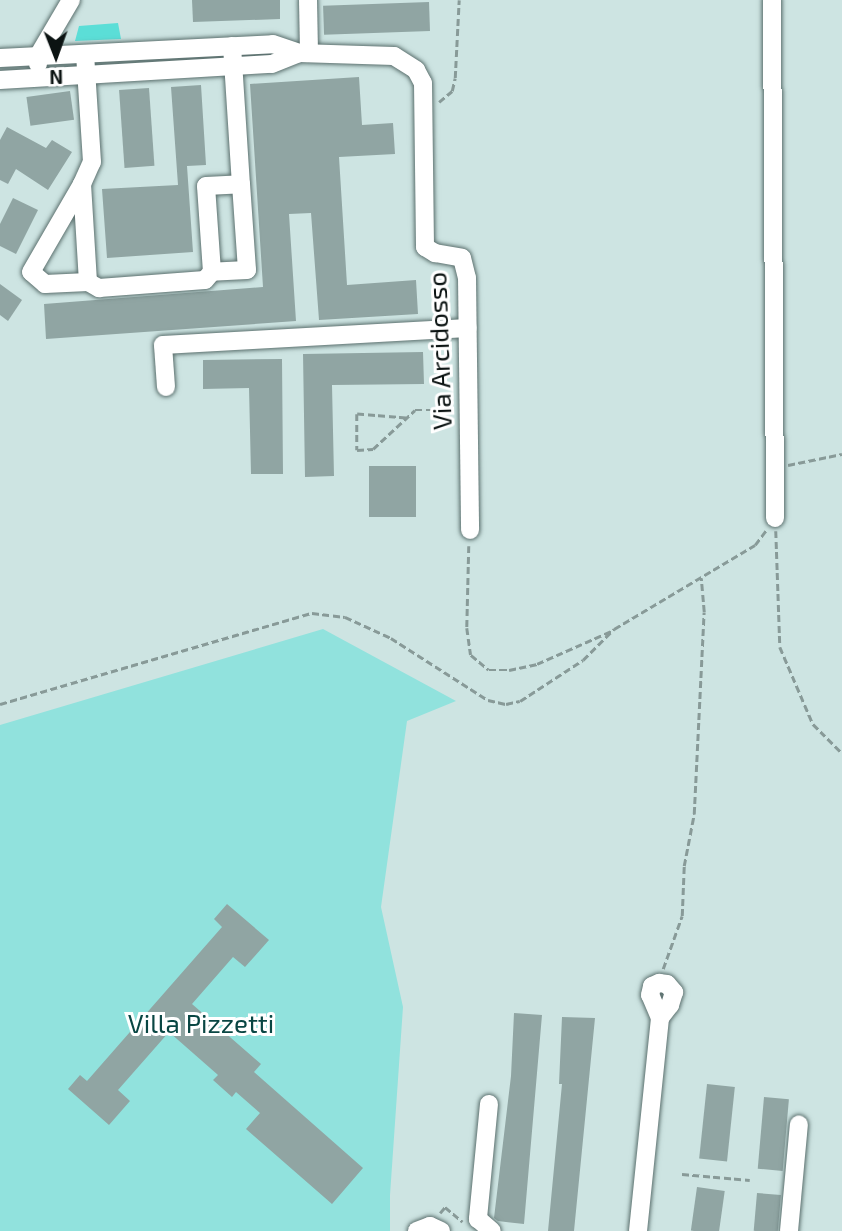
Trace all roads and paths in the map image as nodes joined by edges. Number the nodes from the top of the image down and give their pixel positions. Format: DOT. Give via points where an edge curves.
graph roads {
  1 [pos="71,0"];
  2 [pos="308,0"];
  3 [pos="459,0"];
  4 [pos="772,0"];
  5 [pos="232,46"];
  6 [pos="304,53"];
  7 [pos="85,54"];
  8 [pos="38,56"];
  9 [pos="0,58"];
  10 [pos="233,66"];
  11 [pos="87,76"];
  12 [pos="39,78"];
  13 [pos="2,84"];
  14 [pos="424,102"];
  15 [pos="82,184"];
  16 [pos="241,184"];
  17 [pos="212,272"];
  18 [pos="88,282"];
  19 [pos="468,328"];
  20 [pos="166,387"];
  21 [pos="433,410"];
  22 [pos="406,418"];
  23 [pos="842,454"];
  24 [pos="775,468"];
  25 [pos="775,518"];
  26 [pos="470,530"];
  27 [pos="701,578"];
  28 [pos="614,629"];
  29 [pos="0,704"];
  30 [pos="842,753"];
  31 [pos="659,983"];
  32 [pos="489,1104"];
  33 [pos="799,1124"];
  34 [pos="682,1174"];
  35 [pos="750,1180"];
  36 [pos="417,1231"];
  37 [pos="441,1231"];
  38 [pos="492,1231"];
  39 [pos="638,1231"];
  40 [pos="789,1231"];
  1 -- 8 [label="street"];
  2 -- 6 [label="street"];
  3 -- 14 [label="path" via="452,91 440,102"];
  4 -- 24 [label="street"];
  5 -- 6 [label="street, Via Arcidosso" via="272,44"];
  5 -- 7 [label="street, Via Arcidosso"];
  5 -- 10 [label="street"];
  6 -- 10 [label="street, Via Arcidosso" via="272,64"];
  6 -- 14 [label="street, Via Arcidosso" via="394,56 416,70 423,83"];
  7 -- 8 [label="street, Via Arcidosso"];
  7 -- 11 [label="street"];
  8 -- 9 [label="street, Via Arcidosso"];
  8 -- 12 [label="street"];
  10 -- 11 [label="street, Via Arcidosso"];
  10 -- 16 [label="street"];
  11 -- 12 [label="street, Via Arcidosso"];
  11 -- 15 [label="street" via="92,162"];
  12 -- 13 [label="street, Via Arcidosso"];
  14 -- 19 [label="street, Via Arcidosso" via="425,247 462,258"];
  15 -- 18 [label="street"];
  15 -- 18 [label="street" via="31,272 45,284"];
  16 -- 17 [label="street" via="206,186"];
  16 -- 17 [label="street" via="247,270"];
  17 -- 18 [label="street" via="205,280 99,288"];
  19 -- 20 [label="street" via="163,345"];
  19 -- 26 [label="street, Via Arcidosso"];
  21 -- 22 [label="path" via="415,410"];
  22 -- 22 [label="path" via="373,449 357,450 357,414"];
  23 -- 24 [label="path"];
  24 -- 25 [label="street"];
  25 -- 27 [label="path" via="755,545"];
  25 -- 30 [label="path" via="780,647 813,724"];
  26 -- 28 [label="path" via="467,628 471,656 489,670 537,664"];
  27 -- 28 [label="path"];
  27 -- 31 [label="path" via="704,611 694,814 684,866 682,916"];
  28 -- 29 [label="path" via="583,660 520,701 506,704 488,700 391,638 345,617 312,613"];
  31 -- 39 [label="street" via="674,992 660,1018"];
  32 -- 38 [label="street" via="478,1219"];
  33 -- 40 [label="street"];
  34 -- 35 [label="path"];
  36 -- 37 [label="street" via="430,1226"];
}
